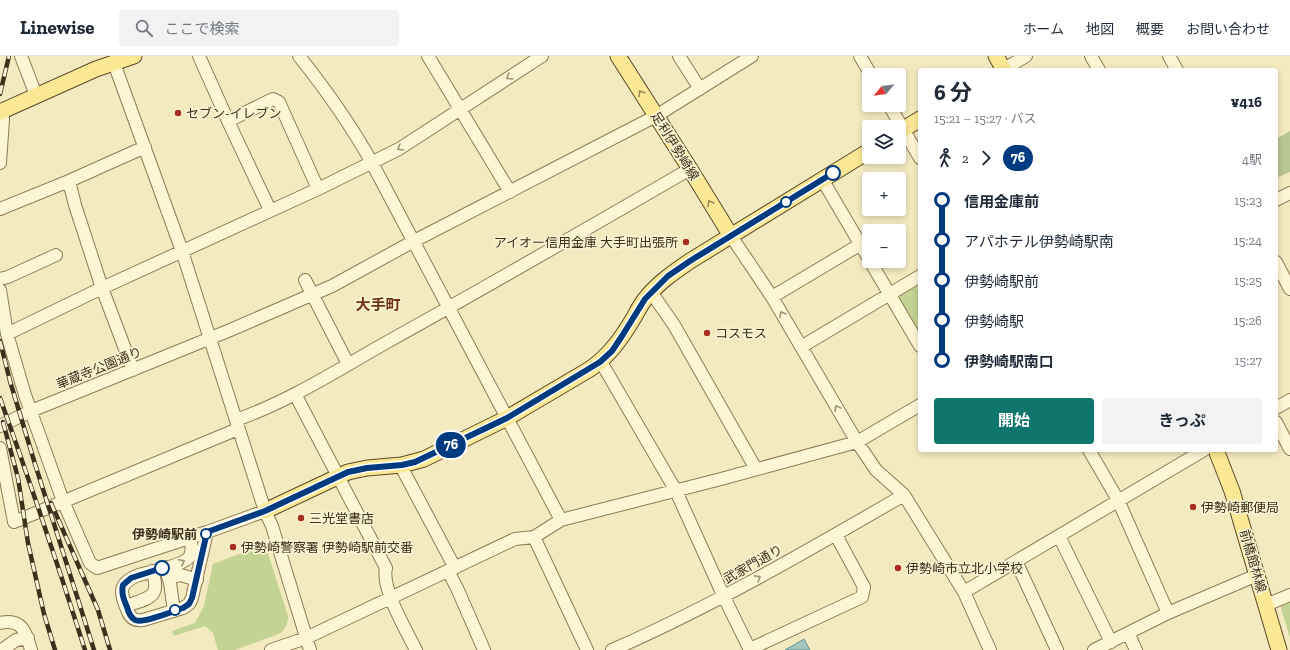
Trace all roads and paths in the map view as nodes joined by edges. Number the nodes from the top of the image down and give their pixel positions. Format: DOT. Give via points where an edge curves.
graph roads {
  1 [pos="21,56"];
  2 [pos="134,56"];
  3 [pos="199,56"];
  4 [pos="299,56"];
  5 [pos="428,56"];
  6 [pos="542,56"];
  7 [pos="618,56"];
  8 [pos="679,56"];
  9 [pos="752,56"];
  10 [pos="860,56"];
  11 [pos="1026,56"];
  12 [pos="1091,56"];
  13 [pos="1169,56"];
  14 [pos="112,59"];
  15 [pos="1002,66"];
  16 [pos="867,68"];
  17 [pos="1098,68"];
  18 [pos="1176,68"];
  19 [pos="700,89"];
  20 [pos="36,95"];
  21 [pos="460,109"];
  22 [pos="1,112"];
  23 [pos="656,116"];
  24 [pos="918,120"];
  25 [pos="228,121"];
  26 [pos="906,128"];
  27 [pos="906,138"];
  28 [pos="145,147"];
  29 [pos="862,155"];
  30 [pos="918,155"];
  31 [pos="0,163"];
  32 [pos="372,163"];
  33 [pos="690,169"];
  34 [pos="822,179"];
  35 [pos="69,181"];
  36 [pos="318,189"];
  37 [pos="510,192"];
  38 [pos="1290,193"];
  39 [pos="1278,199"];
  40 [pos="0,209"];
  41 [pos="270,210"];
  42 [pos="730,236"];
  43 [pos="414,241"];
  44 [pos="861,244"];
  45 [pos="182,251"];
  46 [pos="56,255"];
  47 [pos="1278,266"];
  48 [pos="875,268"];
  49 [pos="918,277"];
  50 [pos="0,279"];
  51 [pos="305,280"];
  52 [pos="102,288"];
  53 [pos="1290,289"];
  54 [pos="0,290"];
  55 [pos="651,292"];
  56 [pos="890,294"];
  57 [pos="312,295"];
  58 [pos="772,297"];
  59 [pos="1,302"];
  60 [pos="449,308"];
  61 [pos="7,334"];
  62 [pos="210,338"];
  63 [pos="918,341"];
  64 [pos="801,348"];
  65 [pos="600,362"];
  66 [pos="348,364"];
  67 [pos="133,370"];
  68 [pos="295,394"];
  69 [pos="1290,400"];
  70 [pos="918,406"];
  71 [pos="1278,407"];
  72 [pos="31,412"];
  73 [pos="507,418"];
  74 [pos="237,425"];
  75 [pos="0,426"];
  76 [pos="1278,426"];
  77 [pos="857,442"];
  78 [pos="0,448"];
  79 [pos="1290,449"];
  80 [pos="1090,452"];
  81 [pos="1201,452"];
  82 [pos="1217,452"];
  83 [pos="402,465"];
  84 [pos="756,469"];
  85 [pos="337,476"];
  86 [pos="676,491"];
  87 [pos="904,494"];
  88 [pos="1118,500"];
  89 [pos="63,501"];
  90 [pos="265,511"];
  91 [pos="561,520"];
  92 [pos="207,532"];
  93 [pos="836,535"];
  94 [pos="1058,536"];
  95 [pos="191,537"];
  96 [pos="534,537"];
  97 [pos="1016,561"];
  98 [pos="452,570"];
  99 [pos="152,571"];
  100 [pos="167,572"];
  101 [pos="1257,575"];
  102 [pos="196,580"];
  103 [pos="964,592"];
  104 [pos="724,596"];
  105 [pos="1290,596"];
  106 [pos="391,598"];
  107 [pos="1266,605"];
  108 [pos="126,606"];
  109 [pos="174,611"];
  110 [pos="1168,613"];
  111 [pos="0,623"];
  112 [pos="1128,633"];
  113 [pos="28,638"];
  114 [pos="306,638"];
  115 [pos="1111,642"];
  116 [pos="750,649"];
  117 [pos="2,650"];
  118 [pos="31,650"];
  119 [pos="271,650"];
  120 [pos="310,650"];
  121 [pos="416,650"];
  122 [pos="484,650"];
  123 [pos="587,650"];
  124 [pos="612,650"];
  125 [pos="990,650"];
  126 [pos="1057,650"];
  127 [pos="1094,650"];
  128 [pos="1136,650"];
  129 [pos="1279,650"];
  1 -- 20 [label="street"];
  2 -- 14 [label="main road"];
  3 -- 25 [label="street"];
  4 -- 32 [label="street" via="332,99"];
  5 -- 21 [label="street"];
  6 -- 21 [label="street, one-way"];
  23 -- 7 [label="main road, 足利伊勢崎線, one-way"];
  8 -- 19 [label="street"];
  9 -- 19 [label="street, 華蔵寺公園通り"];
  10 -- 16 [label="street"];
  11 -- 15 [label="street"];
  12 -- 17 [label="street"];
  13 -- 18 [label="street"];
  14 -- 20 [label="main road"];
  14 -- 28 [label="street"];
  19 -- 23 [label="street, 華蔵寺公園通り"];
  20 -- 22 [label="main road"];
  21 -- 32 [label="street, one-way" via="399,149"];
  21 -- 37 [label="street"];
  22 -- 31 [label="street"];
  23 -- 33 [label="main road, 足利伊勢崎線"];
  23 -- 37 [label="street, 華蔵寺公園通り"];
  24 -- 26 [label="main road"];
  25 -- 36 [label="street" via="273,99 279,102"];
  25 -- 41 [label="street"];
  27 -- 30 [label="street"];
  28 -- 35 [label="street"];
  28 -- 45 [label="street"];
  29 -- 34 [label="main road"];
  32 -- 36 [label="street"];
  32 -- 43 [label="street"];
  42 -- 33 [label="main road, 足利伊勢崎線, one-way"];
  33 -- 60 [label="street"];
  34 -- 42 [label="main road"];
  34 -- 44 [label="street"];
  35 -- 40 [label="street"];
  35 -- 52 [label="street"];
  36 -- 41 [label="street"];
  37 -- 43 [label="street, 華蔵寺公園通り"];
  38 -- 39 [label="street"];
  41 -- 45 [label="street"];
  42 -- 55 [label="main road" via="668,276"];
  42 -- 58 [label="street"];
  43 -- 57 [label="street, 華蔵寺公園通り"];
  43 -- 60 [label="street"];
  44 -- 58 [label="street"];
  45 -- 52 [label="street"];
  45 -- 62 [label="street"];
  46 -- 50 [label="street"];
  47 -- 53 [label="street"];
  48 -- 56 [label="street"];
  49 -- 56 [label="street"];
  51 -- 57 [label="street"];
  52 -- 61 [label="street"];
  52 -- 67 [label="street"];
  54 -- 59 [label="street"];
  55 -- 65 [label="main road" via="612,351"];
  55 -- 84 [label="street" via="674,324"];
  56 -- 63 [label="street"];
  56 -- 64 [label="street"];
  57 -- 62 [label="street, 華蔵寺公園通り"];
  57 -- 66 [label="street"];
  64 -- 58 [label="street, one-way"];
  59 -- 61 [label="street"];
  60 -- 66 [label="street"];
  60 -- 73 [label="street"];
  61 -- 72 [label="street"];
  62 -- 67 [label="street, 華蔵寺公園通り"];
  62 -- 74 [label="street"];
  77 -- 64 [label="street, one-way"];
  65 -- 73 [label="main road"];
  65 -- 86 [label="street"];
  66 -- 68 [label="street"];
  67 -- 72 [label="street, 華蔵寺公園通り"];
  68 -- 74 [label="street" via="253,414"];
  68 -- 85 [label="street"];
  69 -- 71 [label="street"];
  70 -- 77 [label="street"];
  72 -- 75 [label="street, 華蔵寺公園通り"];
  72 -- 89 [label="street"];
  73 -- 83 [label="main road" via="424,459"];
  73 -- 91 [label="street"];
  74 -- 89 [label="street"];
  74 -- 90 [label="street"];
  76 -- 79 [label="street"];
  77 -- 84 [label="street"];
  77 -- 87 [label="street" via="876,470"];
  78 -- 89 [label="street" via="14,522"];
  80 -- 88 [label="street"];
  81 -- 88 [label="street"];
  82 -- 101 [label="main road, 前橋館林線" via="1232,491"];
  83 -- 85 [label="main road" via="367,468"];
  83 -- 98 [label="street"];
  84 -- 86 [label="street"];
  85 -- 90 [label="main road"];
  85 -- 106 [label="street" via="386,568 384,575"];
  86 -- 91 [label="street"];
  86 -- 104 [label="street"];
  87 -- 93 [label="street, 武家門通り"];
  87 -- 103 [label="street"];
  88 -- 94 [label="street"];
  88 -- 110 [label="street"];
  89 -- 95 [label="street" via="90,563 97,568"];
  90 -- 92 [label="street"];
  90 -- 114 [label="street" via="272,526"];
  91 -- 96 [label="street"];
  92 -- 95 [label="street"];
  92 -- 102 [label="street"];
  104 -- 93 [label="street, 武家門通り, one-way"];
  93 -- 116 [label="street" via="864,587 862,597"];
  94 -- 97 [label="street"];
  94 -- 115 [label="street"];
  100 -- 95 [label="street, one-way" via="189,558 192,550"];
  96 -- 98 [label="street" via="515,539"];
  96 -- 123 [label="street"];
  97 -- 103 [label="street"];
  97 -- 126 [label="street"];
  98 -- 106 [label="street"];
  98 -- 122 [label="street" via="457,588"];
  99 -- 100 [label="street"];
  99 -- 108 [label="street" via="156,585 152,594 146,599"];
  99 -- 108 [label="street" via="124,583 122,589"];
  100 -- 102 [label="street"];
  100 -- 109 [label="street"];
  101 -- 107 [label="main road, 前橋館林線"];
  101 -- 110 [label="street"];
  102 -- 109 [label="street" via="191,601"];
  103 -- 125 [label="street"];
  104 -- 116 [label="street"];
  104 -- 124 [label="street, 武家門通り"];
  105 -- 107 [label="street"];
  106 -- 114 [label="street"];
  106 -- 121 [label="street"];
  107 -- 129 [label="main road, 前橋館林線"];
  108 -- 109 [label="street" via="131,616 138,621"];
  110 -- 112 [label="street"];
  111 -- 113 [label="street" via="16,623 23,628"];
  112 -- 115 [label="street"];
  112 -- 128 [label="street"];
  113 -- 117 [label="street" via="16,640"];
  113 -- 118 [label="street"];
  114 -- 119 [label="street"];
  114 -- 120 [label="street"];
  115 -- 127 [label="street"];
}
